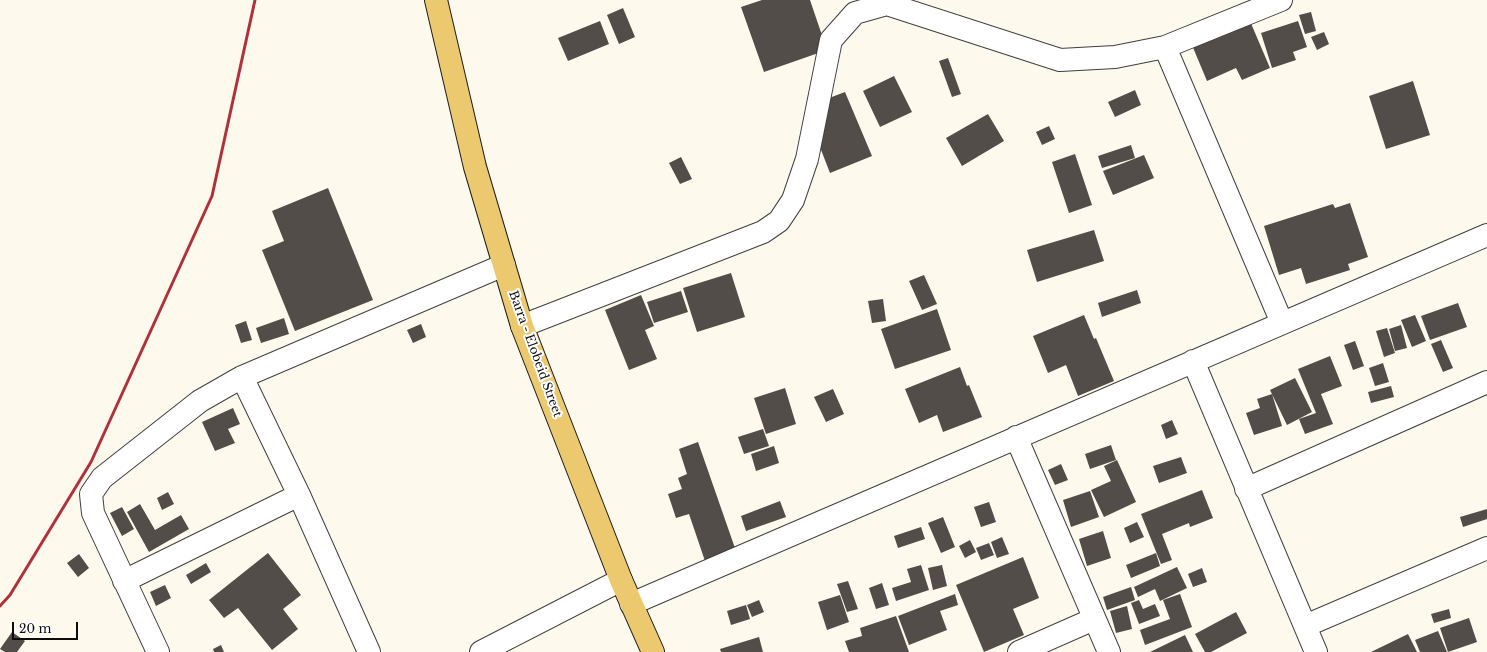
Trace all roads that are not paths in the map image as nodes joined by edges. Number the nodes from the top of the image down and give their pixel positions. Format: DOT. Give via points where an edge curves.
graph roads {
  1 [pos="436,0"];
  2 [pos="1281,0"];
  3 [pos="1165,47"];
  4 [pos="1487,235"];
  5 [pos="504,265"];
  6 [pos="1282,323"];
  7 [pos="522,326"];
  8 [pos="1193,362"];
  9 [pos="242,377"];
  10 [pos="1487,382"];
  11 [pos="1016,437"];
  12 [pos="1246,489"];
  13 [pos="299,495"];
  14 [pos="1487,548"];
  15 [pos="621,580"];
  16 [pos="124,581"];
  17 [pos="631,604"];
  18 [pos="1094,619"];
  19 [pos="1305,626"];
  20 [pos="158,652"];
  21 [pos="370,652"];
  22 [pos="481,652"];
  23 [pos="654,652"];
  24 [pos="1019,652"];
  25 [pos="1109,652"];
  26 [pos="1316,652"];
  1 -- 5 [label="main road, Barra - Elobeid Street" via="475,167"];
  2 -- 3 [label="street"];
  3 -- 6 [label="street"];
  3 -- 7 [label="street" via="1115,57 1060,60 887,4 855,12 831,40 807,159 793,200 779,220 763,232"];
  4 -- 6 [label="street"];
  5 -- 7 [label="main road, Barra - Elobeid Street"];
  5 -- 9 [label="street"];
  6 -- 8 [label="street"];
  7 -- 15 [label="main road, Barra - Elobeid Street"];
  8 -- 11 [label="street"];
  8 -- 12 [label="street"];
  9 -- 13 [label="street"];
  9 -- 16 [label="street" via="200,401 102,478 91,494 93,513"];
  10 -- 12 [label="street"];
  11 -- 17 [label="street"];
  11 -- 18 [label="street"];
  12 -- 19 [label="street"];
  13 -- 16 [label="street"];
  13 -- 21 [label="street"];
  14 -- 19 [label="street"];
  15 -- 17 [label="main road, Barra - Elobeid Street"];
  15 -- 22 [label="street"];
  16 -- 20 [label="street"];
  17 -- 23 [label="main road, Barra - Elobeid Street"];
  18 -- 24 [label="street"];
  18 -- 25 [label="street"];
  19 -- 26 [label="street"];
}
